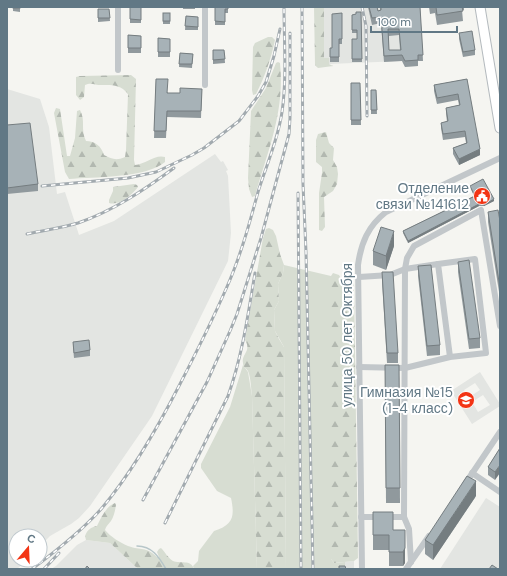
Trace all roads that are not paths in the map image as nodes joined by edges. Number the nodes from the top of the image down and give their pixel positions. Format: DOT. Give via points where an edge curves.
graph roads {
  1 [pos="118,7"];
  2 [pos="205,7"];
  3 [pos="480,7"];
  4 [pos="118,70"];
  5 [pos="205,85"];
  6 [pos="500,128"];
  7 [pos="500,158"];
  8 [pos="438,264"];
  9 [pos="405,269"];
  10 [pos="359,277"];
  11 [pos="500,326"];
  12 [pos="450,357"];
  13 [pos="359,367"];
  14 [pos="405,368"];
  15 [pos="500,432"];
  16 [pos="472,473"];
  17 [pos="460,491"];
  18 [pos="499,491"];
  19 [pos="361,517"];
  20 [pos="404,517"];
  21 [pos="433,530"];
  22 [pos="411,562"];
  23 [pos="362,569"];
  24 [pos="406,569"];
  1 -- 4 [label="street"];
  2 -- 5 [label="street"];
  3 -- 6 [label="street"];
  7 -- 10 [label="street, улица 50 лет Октября" via="378,218 361,246"];
  8 -- 9 [label="street"];
  8 -- 12 [label="street"];
  8 -- 12 [label="street" via="475,259 486,353"];
  9 -- 10 [label="street" via="390,275"];
  9 -- 11 [label="street" via="407,258 414,246 481,210"];
  9 -- 14 [label="street"];
  10 -- 13 [label="street, улица 50 лет Октября"];
  12 -- 14 [label="street"];
  13 -- 14 [label="street"];
  13 -- 19 [label="street, улица 50 лет Октября"];
  14 -- 20 [label="street"];
  15 -- 16 [label="street"];
  16 -- 17 [label="street"];
  16 -- 18 [label="street"];
  19 -- 20 [label="street"];
  19 -- 23 [label="street, улица 50 лет Октября"];
  20 -- 22 [label="street" via="409,529"];
  21 -- 22 [label="street"];
  22 -- 24 [label="street"];
}
